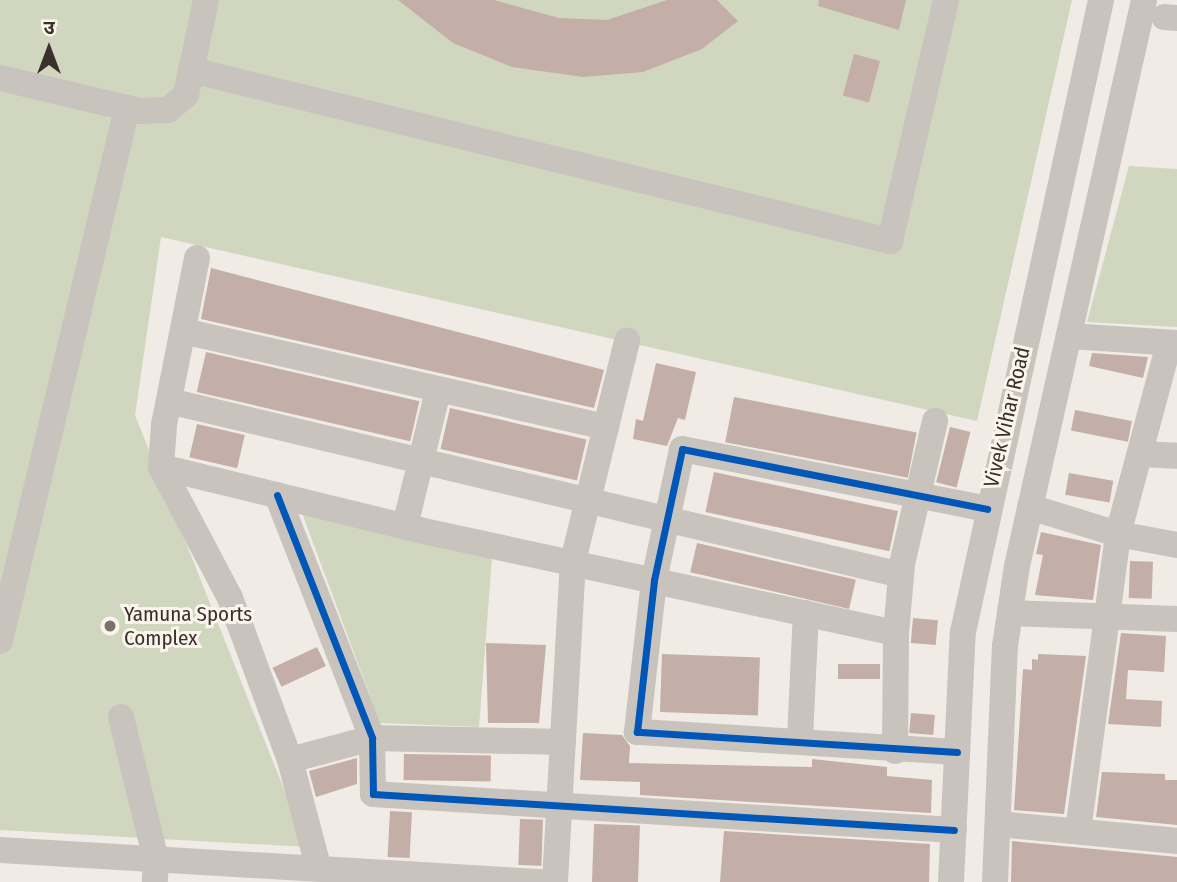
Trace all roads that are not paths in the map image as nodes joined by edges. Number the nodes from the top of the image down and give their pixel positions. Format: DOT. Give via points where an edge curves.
graph roads {
  1 [pos="206,0"];
  2 [pos="946,0"];
  3 [pos="1101,0"];
  4 [pos="1144,0"];
  5 [pos="191,70"];
  6 [pos="0,78"];
  7 [pos="127,108"];
  8 [pos="197,258"];
  9 [pos="1038,278"];
  10 [pos="1079,288"];
  11 [pos="183,331"];
  12 [pos="1069,336"];
  13 [pos="626,341"];
  14 [pos="1173,343"];
  15 [pos="438,391"];
  16 [pos="169,401"];
  17 [pos="935,421"];
  18 [pos="606,427"];
  19 [pos="1141,454"];
  20 [pos="1177,456"];
  21 [pos="423,462"];
  22 [pos="161,467"];
  23 [pos="277,495"];
  24 [pos="918,495"];
  25 [pos="588,502"];
  26 [pos="1030,507"];
  27 [pos="987,509"];
  28 [pos="664,520"];
  29 [pos="405,526"];
  30 [pos="1118,534"];
  31 [pos="1177,545"];
  32 [pos="573,563"];
  33 [pos="901,575"];
  34 [pos="654,580"];
  35 [pos="806,613"];
  36 [pos="1010,613"];
  37 [pos="1103,615"];
  38 [pos="1177,619"];
  39 [pos="896,633"];
  40 [pos="0,641"];
  41 [pos="121,717"];
  42 [pos="372,738"];
  43 [pos="800,740"];
  44 [pos="563,742"];
  45 [pos="895,751"];
  46 [pos="957,752"];
  47 [pos="290,760"];
  48 [pos="559,806"];
  49 [pos="998,824"];
  50 [pos="954,830"];
  51 [pos="1078,831"];
  52 [pos="1177,841"];
  53 [pos="0,850"];
  54 [pos="318,866"];
  55 [pos="155,871"];
  56 [pos="539,882"];
  57 [pos="555,882"];
  58 [pos="951,882"];
  59 [pos="995,882"];
  1 -- 5 [label="street"];
  2 -- 5 [label="street" via="890,241"];
  3 -- 9 [label="street, Vivek Vihar Road"];
  4 -- 10 [label="street"];
  5 -- 7 [label="street" via="186,95 179,104 157,111"];
  6 -- 7 [label="street"];
  7 -- 40 [label="street"];
  8 -- 11 [label="street"];
  9 -- 10 [label="street"];
  9 -- 27 [label="street, Vivek Vihar Road"];
  10 -- 12 [label="street"];
  11 -- 15 [label="street"];
  11 -- 16 [label="street"];
  12 -- 14 [label="street"];
  12 -- 26 [label="street"];
  13 -- 18 [label="street"];
  14 -- 19 [label="street"];
  15 -- 18 [label="street"];
  15 -- 21 [label="street"];
  16 -- 21 [label="street"];
  16 -- 22 [label="street"];
  17 -- 24 [label="street"];
  18 -- 25 [label="street"];
  19 -- 20 [label="street"];
  19 -- 30 [label="street"];
  21 -- 25 [label="street"];
  21 -- 29 [label="street"];
  22 -- 23 [label="street"];
  22 -- 47 [label="street" via="230,598"];
  23 -- 29 [label="street"];
  23 -- 42 [label="street"];
  24 -- 27 [label="street"];
  24 -- 28 [label="street" via="682,449"];
  24 -- 33 [label="street"];
  25 -- 28 [label="street"];
  25 -- 32 [label="street"];
  26 -- 30 [label="street"];
  26 -- 36 [label="street"];
  27 -- 46 [label="street, Vivek Vihar Road" via="962,632"];
  28 -- 33 [label="street"];
  28 -- 34 [label="street"];
  29 -- 32 [label="street"];
  30 -- 31 [label="street"];
  30 -- 37 [label="street"];
  32 -- 34 [label="street"];
  32 -- 44 [label="street"];
  33 -- 39 [label="street"];
  34 -- 35 [label="street"];
  34 -- 43 [label="street" via="637,732"];
  35 -- 39 [label="street"];
  35 -- 43 [label="street"];
  36 -- 37 [label="street"];
  36 -- 49 [label="street"];
  37 -- 38 [label="street"];
  37 -- 51 [label="street"];
  39 -- 45 [label="street"];
  41 -- 55 [label="street"];
  42 -- 44 [label="street"];
  42 -- 47 [label="street"];
  42 -- 48 [label="street" via="373,794"];
  43 -- 45 [label="street"];
  44 -- 48 [label="street"];
  45 -- 46 [label="street"];
  46 -- 50 [label="street, Vivek Vihar Road"];
  47 -- 54 [label="street"];
  48 -- 50 [label="street"];
  48 -- 57 [label="street"];
  49 -- 51 [label="street"];
  49 -- 59 [label="street"];
  50 -- 58 [label="street, Vivek Vihar Road"];
  51 -- 52 [label="street"];
  53 -- 55 [label="street"];
  54 -- 55 [label="street"];
  54 -- 56 [label="street"];
}
